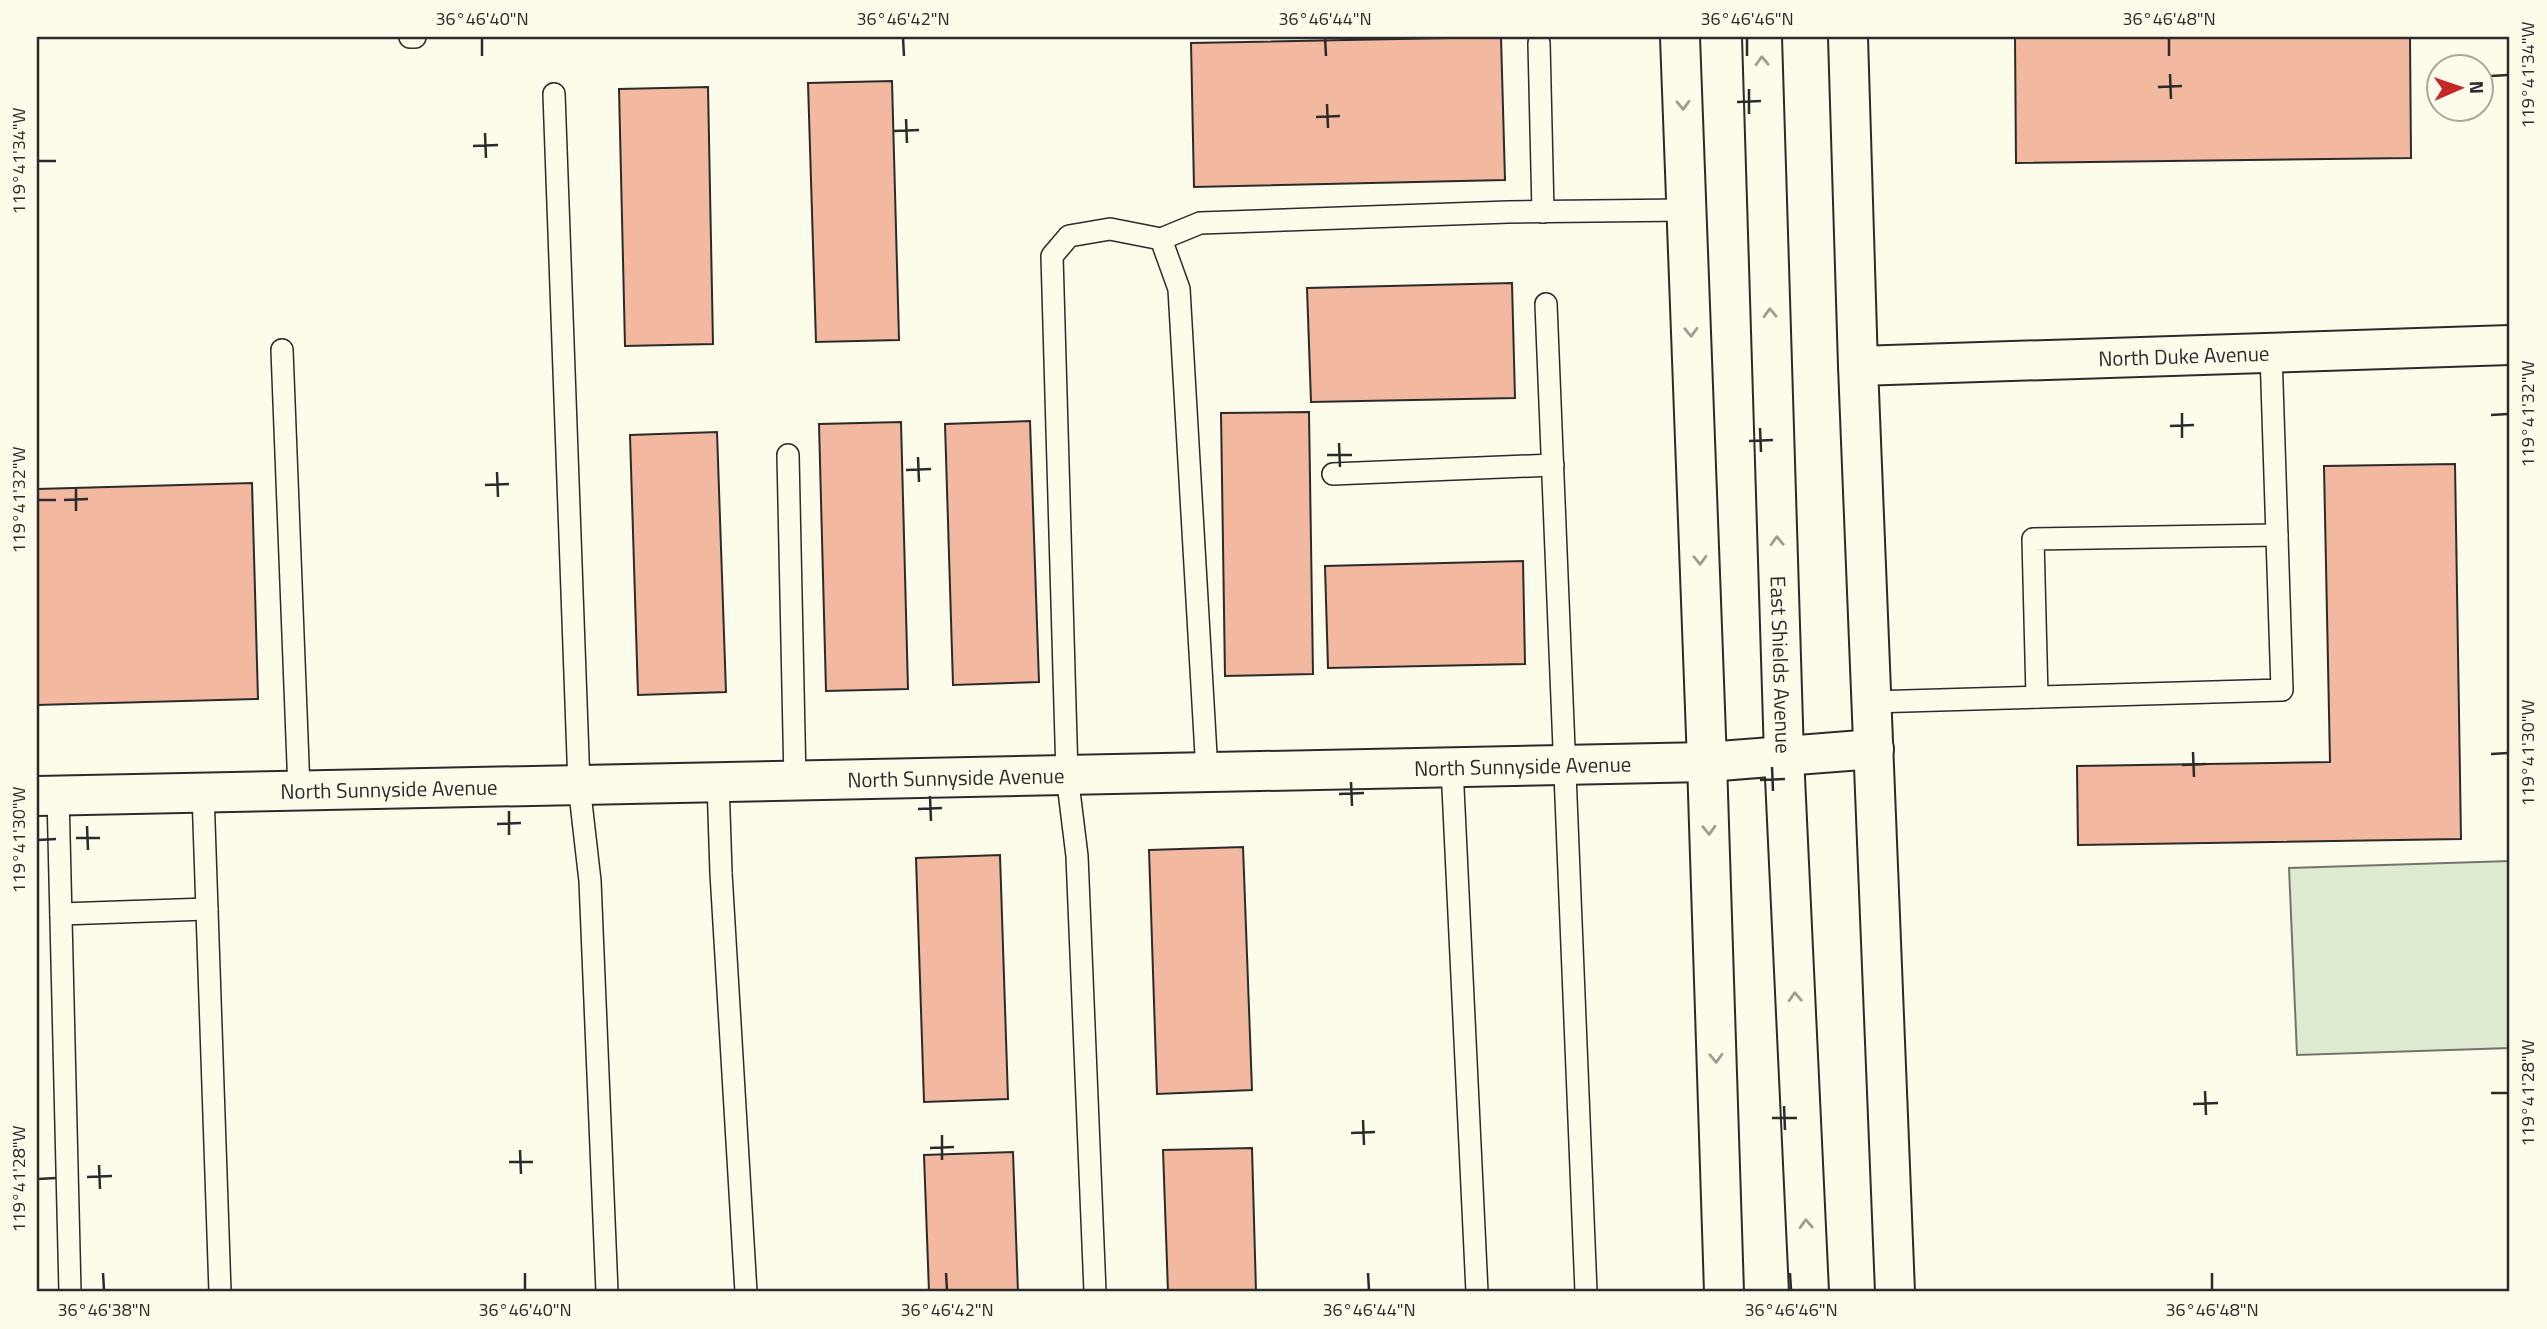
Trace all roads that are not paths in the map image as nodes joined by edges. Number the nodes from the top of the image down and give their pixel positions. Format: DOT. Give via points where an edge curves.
graph roads {
  1 [pos="1680,37"];
  2 [pos="1762,37"];
  3 [pos="1848,37"];
  4 [pos="1539,43"];
  5 [pos="554,94"];
  6 [pos="1686,210"];
  7 [pos="1543,212"];
  8 [pos="1161,239"];
  9 [pos="1546,304"];
  10 [pos="2510,345"];
  11 [pos="282,350"];
  12 [pos="2271,353"];
  13 [pos="1858,366"];
  14 [pos="788,455"];
  15 [pos="1553,465"];
  16 [pos="1333,474"];
  17 [pos="2277,535"];
  18 [pos="2037,697"];
  19 [pos="1871,702"];
  20 [pos="1874,749"];
  21 [pos="1784,756"];
  22 [pos="1707,762"];
  23 [pos="1565,765"];
  24 [pos="1452,768"];
  25 [pos="1207,772"];
  26 [pos="1067,775"];
  27 [pos="795,781"];
  28 [pos="718,782"];
  29 [pos="579,785"];
  30 [pos="299,790"];
  31 [pos="203,793"];
  32 [pos="47,796"];
  33 [pos="207,909"];
  34 [pos="61,914"];
  35 [pos="70,1292"];
  36 [pos="220,1292"];
  37 [pos="607,1292"];
  38 [pos="746,1292"];
  39 [pos="1095,1292"];
  40 [pos="1477,1292"];
  41 [pos="1586,1292"];
  42 [pos="1724,1292"];
  43 [pos="1809,1292"];
  44 [pos="1895,1292"];
  1 -- 6 [label="street, one-way"];
  21 -- 2 [label="street, East Shields Avenue, one-way"];
  3 -- 13 [label="street"];
  4 -- 7 [label="lane"];
  5 -- 29 [label="lane"];
  6 -- 7 [label="lane"];
  6 -- 22 [label="street, one-way"];
  7 -- 8 [label="lane" via="1200,223"];
  8 -- 25 [label="lane" via="1179,289"];
  8 -- 26 [label="lane" via="1110,229 1069,236 1052,256"];
  9 -- 15 [label="lane"];
  10 -- 12 [label="street, North Duke Avenue"];
  11 -- 30 [label="lane"];
  12 -- 13 [label="street, North Duke Avenue"];
  12 -- 17 [label="lane"];
  13 -- 19 [label="street"];
  14 -- 27 [label="lane"];
  15 -- 16 [label="lane"];
  15 -- 23 [label="lane"];
  17 -- 18 [label="lane" via="2282,690"];
  17 -- 18 [label="lane" via="2033,539"];
  18 -- 19 [label="lane"];
  19 -- 20 [label="street"];
  20 -- 21 [label="street, North Sunnyside Avenue"];
  20 -- 44 [label="street"];
  21 -- 22 [label="street, North Sunnyside Avenue"];
  43 -- 21 [label="street, East Shields Avenue, one-way"];
  22 -- 23 [label="street, North Sunnyside Avenue"];
  22 -- 42 [label="street, one-way"];
  23 -- 24 [label="street, North Sunnyside Avenue"];
  23 -- 41 [label="lane"];
  24 -- 25 [label="street, North Sunnyside Avenue"];
  24 -- 40 [label="lane"];
  25 -- 26 [label="street, North Sunnyside Avenue"];
  26 -- 27 [label="street, North Sunnyside Avenue"];
  26 -- 39 [label="lane" via="1077,856"];
  27 -- 28 [label="street, North Sunnyside Avenue"];
  28 -- 29 [label="street, North Sunnyside Avenue"];
  28 -- 38 [label="lane"];
  29 -- 30 [label="street, North Sunnyside Avenue"];
  29 -- 37 [label="lane" via="590,881"];
  30 -- 31 [label="street, North Sunnyside Avenue"];
  31 -- 32 [label="street, North Sunnyside Avenue"];
  31 -- 33 [label="lane"];
  32 -- 34 [label="lane"];
  33 -- 34 [label="lane"];
  33 -- 36 [label="lane"];
  34 -- 35 [label="lane"];
}
